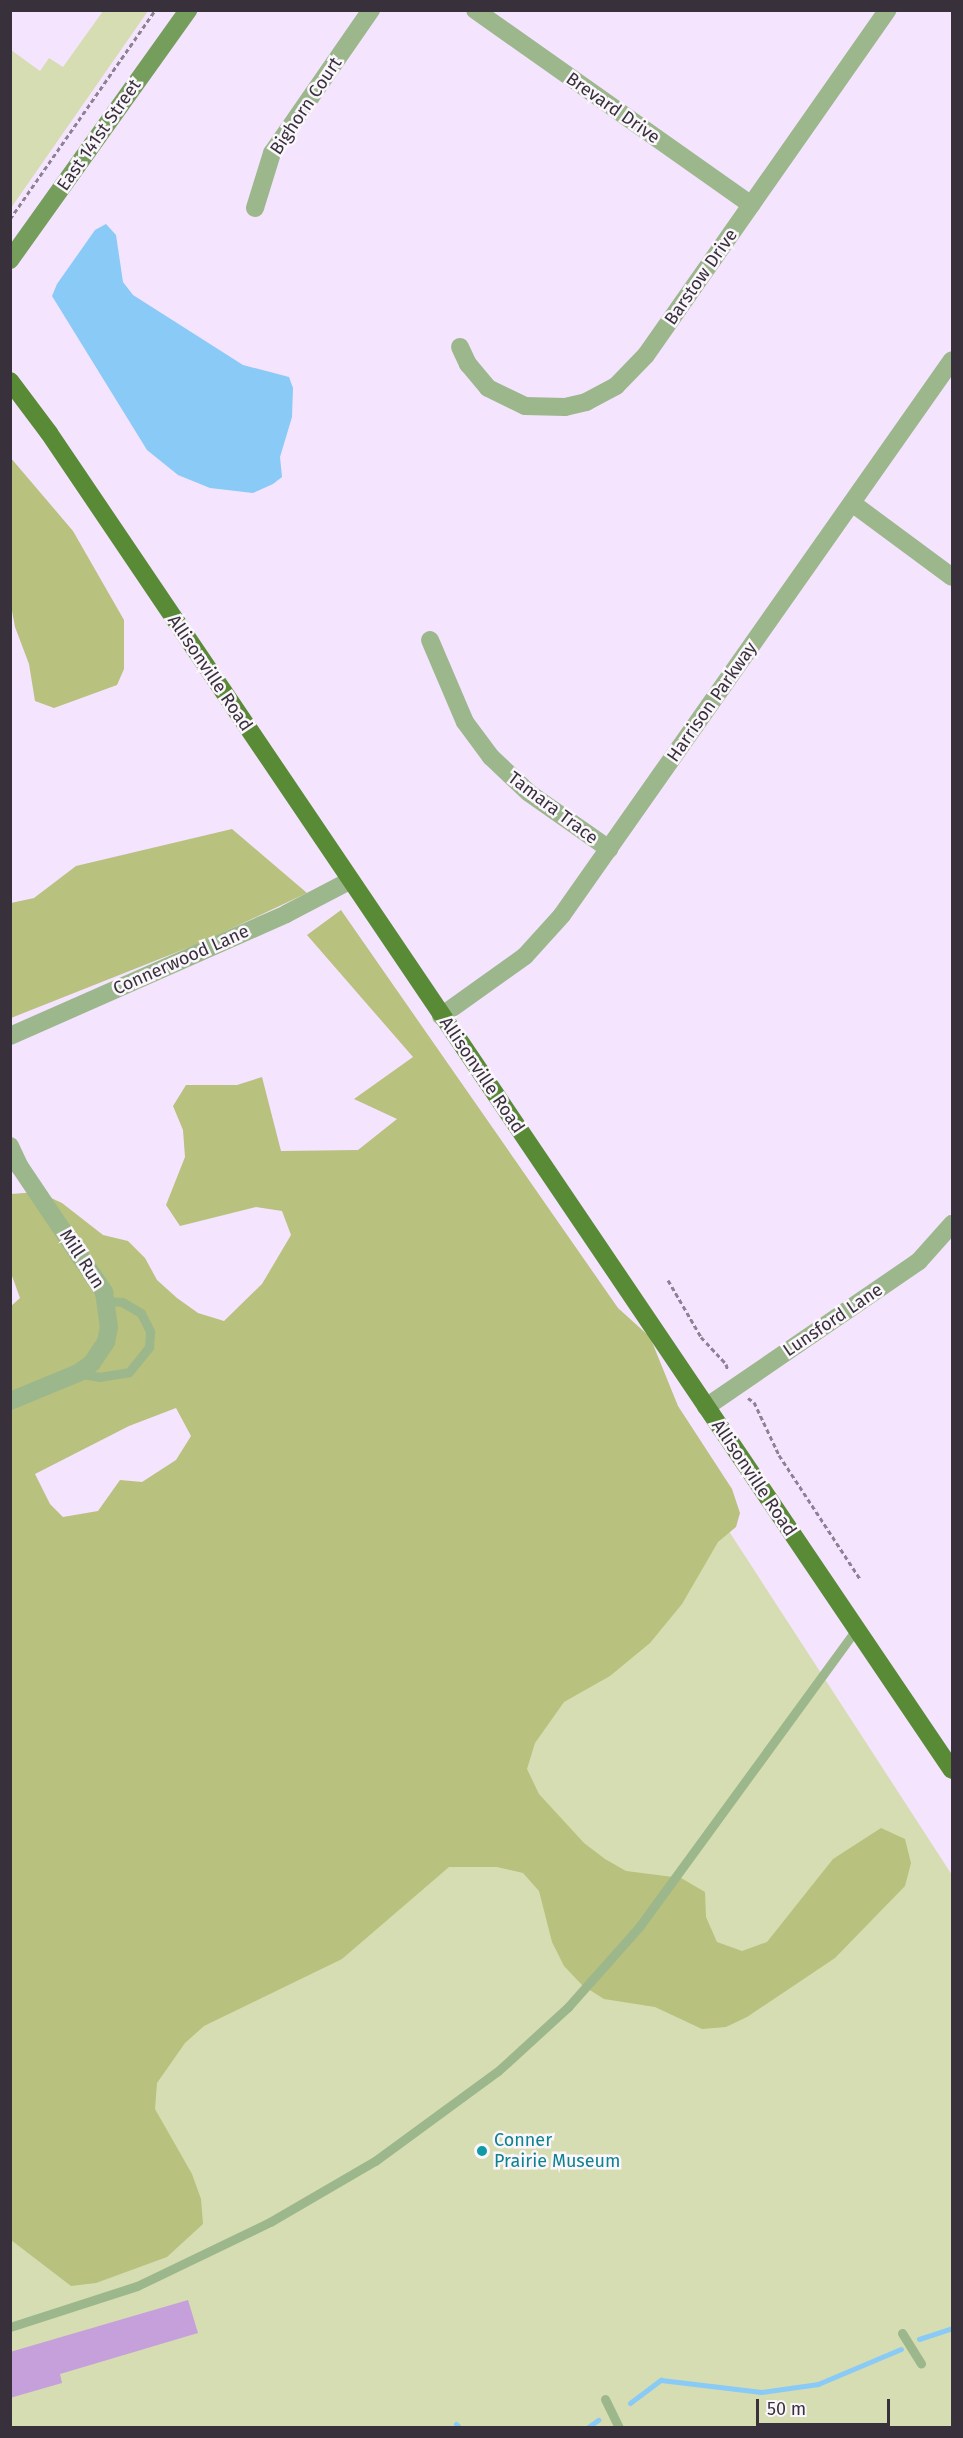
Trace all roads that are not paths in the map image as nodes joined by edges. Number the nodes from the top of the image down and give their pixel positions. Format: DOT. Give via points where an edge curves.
graph roads {
  1 [pos="188,10"];
  2 [pos="371,10"];
  3 [pos="475,10"];
  4 [pos="888,10"];
  5 [pos="752,205"];
  6 [pos="255,208"];
  7 [pos="10,260"];
  8 [pos="460,347"];
  9 [pos="952,360"];
  10 [pos="10,381"];
  11 [pos="852,503"];
  12 [pos="952,577"];
  13 [pos="430,640"];
  14 [pos="609,849"];
  15 [pos="351,880"];
  16 [pos="441,1016"];
  17 [pos="10,1036"];
  18 [pos="10,1146"];
  19 [pos="952,1224"];
  20 [pos="106,1300"];
  21 [pos="78,1373"];
  22 [pos="10,1401"];
  23 [pos="706,1407"];
  24 [pos="856,1629"];
  25 [pos="952,1770"];
  26 [pos="10,2327"];
  27 [pos="902,2333"];
  28 [pos="921,2364"];
  29 [pos="605,2399"];
  30 [pos="619,2427"];
  1 -- 7 [label="street, East 141st Street"];
  2 -- 6 [label="street, Bighorn Court" via="272,153"];
  3 -- 5 [label="street, Brevard Drive"];
  4 -- 5 [label="street, Barstow Drive"];
  5 -- 8 [label="street, Barstow Drive" via="646,355 603,394 586,402 547,409 508,401 480,381"];
  9 -- 11 [label="street, Harrison Parkway"];
  10 -- 15 [label="main road, Allisonville Road"];
  11 -- 12 [label="street"];
  11 -- 14 [label="street, Harrison Parkway"];
  13 -- 14 [label="street, Tamara Trace" via="465,722 491,757 529,793"];
  14 -- 16 [label="street, Harrison Parkway" via="538,944"];
  15 -- 16 [label="main road, Allisonville Road"];
  15 -- 17 [label="street, Connerwood Lane" via="286,914"];
  16 -- 23 [label="main road, Allisonville Road"];
  18 -- 20 [label="street, Mill Run" via="20,1167 89,1267"];
  19 -- 23 [label="street, Lunsford Lane" via="920,1261"];
  20 -- 21 [label="street, Mill Run" via="110,1327 106,1342 92,1363"];
  20 -- 21 [label="lane" via="122,1302 141,1313 150,1331 150,1347 129,1372 99,1377"];
  21 -- 22 [label="street, Mill Run"];
  23 -- 24 [label="main road, Allisonville Road"];
  24 -- 25 [label="main road, Allisonville Road"];
  24 -- 26 [label="lane" via="639,1927 568,2007 498,2071 375,2161 280,2217 137,2286"];
  27 -- 28 [label="lane"];
  29 -- 30 [label="lane"];
}
